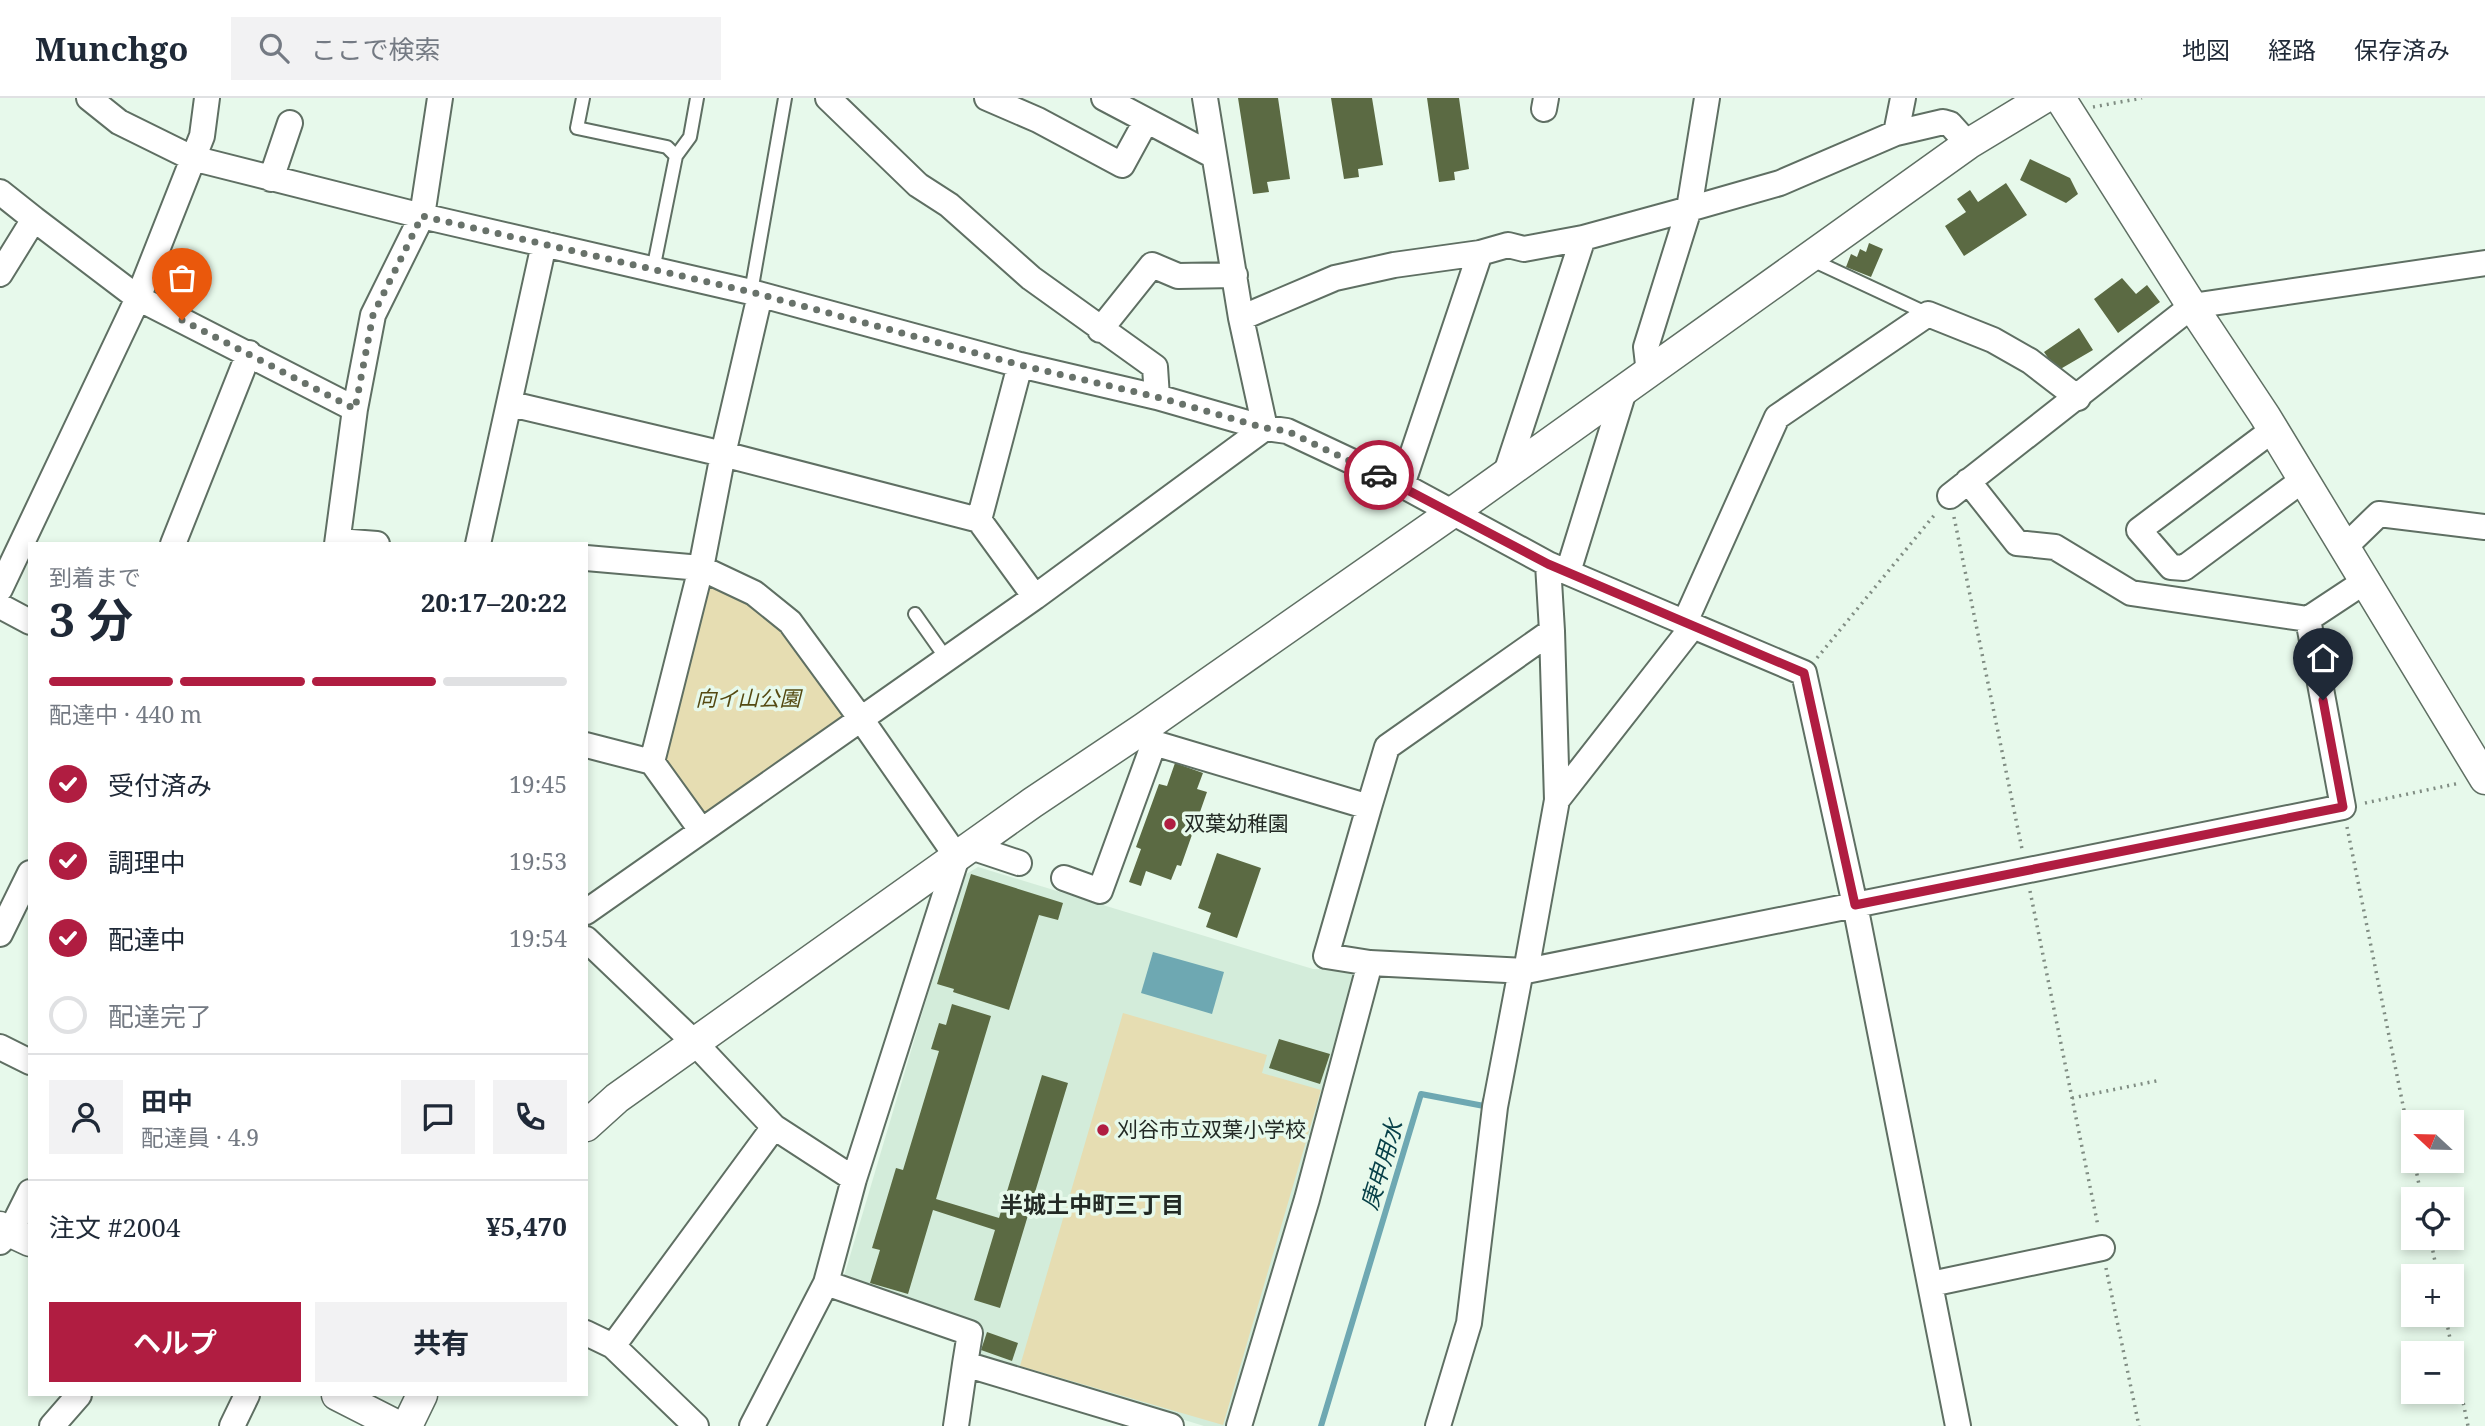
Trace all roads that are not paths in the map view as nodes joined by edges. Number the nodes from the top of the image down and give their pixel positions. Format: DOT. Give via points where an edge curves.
graph roads {
  1 [pos="89,98"];
  2 [pos="207,98"];
  3 [pos="440,98"];
  4 [pos="583,98"];
  5 [pos="696,98"];
  6 [pos="785,98"];
  7 [pos="828,98"];
  8 [pos="987,98"];
  9 [pos="1104,98"];
  10 [pos="1205,98"];
  11 [pos="1707,98"];
  12 [pos="1903,98"];
  13 [pos="2057,102"];
  14 [pos="1146,121"];
  15 [pos="290,123"];
  16 [pos="1896,133"];
  17 [pos="1968,145"];
  18 [pos="676,156"];
  19 [pos="1214,156"];
  20 [pos="192,158"];
  21 [pos="271,179"];
  22 [pos="0,192"];
  23 [pos="1689,209"];
  24 [pos="422,216"];
  25 [pos="34,219"];
  26 [pos="1583,238"];
  27 [pos="544,244"];
  28 [pos="1480,253"];
  29 [pos="1810,259"];
  30 [pos="2485,263"];
  31 [pos="653,270"];
  32 [pos="0,275"];
  33 [pos="1235,275"];
  34 [pos="756,294"];
  35 [pos="138,298"];
  36 [pos="2192,306"];
  37 [pos="1928,314"];
  38 [pos="1241,318"];
  39 [pos="1100,330"];
  40 [pos="249,354"];
  41 [pos="1020,365"];
  42 [pos="1649,373"];
  43 [pos="1625,391"];
  44 [pos="1157,397"];
  45 [pos="2078,398"];
  46 [pos="511,404"];
  47 [pos="355,409"];
  48 [pos="1265,428"];
  49 [pos="2274,429"];
  50 [pos="723,454"];
  51 [pos="1506,473"];
  52 [pos="2304,480"];
  53 [pos="1402,485"];
  54 [pos="1453,512"];
  55 [pos="979,520"];
  56 [pos="2485,527"];
  57 [pos="174,542"];
  58 [pos="338,542"];
  59 [pos="478,542"];
  60 [pos="2346,546"];
  61 [pos="588,558"];
  62 [pos="701,568"];
  63 [pos="1558,568"];
  64 [pos="2367,580"];
  65 [pos="0,589"];
  66 [pos="1035,597"];
  67 [pos="0,606"];
  68 [pos="915,614"];
  69 [pos="2308,619"];
  70 [pos="28,621"];
  71 [pos="1689,624"];
  72 [pos="1552,631"];
  73 [pos="946,658"];
  74 [pos="862,719"];
  75 [pos="1149,735"];
  76 [pos="588,746"];
  77 [pos="652,762"];
  78 [pos="2485,778"];
  79 [pos="1557,800"];
  80 [pos="1369,807"];
  81 [pos="701,830"];
  82 [pos="964,852"];
  83 [pos="1019,863"];
  84 [pos="28,877"];
  85 [pos="1064,878"];
  86 [pos="1855,905"];
  87 [pos="588,911"];
  88 [pos="0,934"];
  89 [pos="588,941"];
  90 [pos="1370,963"];
  91 [pos="1524,970"];
  92 [pos="695,1043"];
  93 [pos="0,1047"];
  94 [pos="28,1061"];
  95 [pos="588,1124"];
  96 [pos="774,1127"];
  97 [pos="854,1179"];
  98 [pos="28,1196"];
  99 [pos="10,1235"];
  100 [pos="2102,1248"];
  101 [pos="826,1283"];
  102 [pos="1930,1284"];
  103 [pos="588,1334"];
  104 [pos="613,1346"];
  105 [pos="965,1364"];
  106 [pos="78,1396"];
  107 [pos="247,1396"];
  108 [pos="339,1396"];
  109 [pos="422,1396"];
  110 [pos="1108,1417"];
  111 [pos="52,1426"];
  112 [pos="232,1426"];
  113 [pos="398,1426"];
  114 [pos="407,1426"];
  115 [pos="696,1426"];
  116 [pos="752,1426"];
  117 [pos="956,1426"];
  118 [pos="1171,1426"];
  119 [pos="1239,1426"];
  120 [pos="1438,1426"];
  121 [pos="1958,1426"];
  1 -- 20 [label="street" via="119,122"];
  2 -- 20 [label="street" via="202,136"];
  3 -- 24 [label="street"];
  4 -- 18 [label="lane" via="577,128 667,148"];
  5 -- 18 [label="lane" via="690,137"];
  6 -- 34 [label="lane"];
  7 -- 39 [label="street" via="918,185 949,205 1031,278"];
  8 -- 14 [label="street" via="1122,164"];
  9 -- 14 [label="street"];
  10 -- 19 [label="street"];
  11 -- 23 [label="street"];
  12 -- 16 [label="street"];
  13 -- 17 [label="street"];
  13 -- 36 [label="street"];
  14 -- 19 [label="street"];
  15 -- 21 [label="street"];
  16 -- 17 [label="street" via="1943,122"];
  16 -- 23 [label="street" via="1780,183"];
  17 -- 29 [label="street"];
  18 -- 31 [label="lane"];
  19 -- 33 [label="street"];
  20 -- 21 [label="street"];
  20 -- 35 [label="street"];
  21 -- 24 [label="street"];
  22 -- 25 [label="street"];
  23 -- 26 [label="street"];
  23 -- 42 [label="street" via="1646,347"];
  24 -- 27 [label="street"];
  24 -- 47 [label="street" via="373,315"];
  25 -- 32 [label="street"];
  25 -- 35 [label="street"];
  26 -- 28 [label="street" via="1524,249 1508,245"];
  26 -- 51 [label="street"];
  27 -- 31 [label="street"];
  27 -- 46 [label="street"];
  28 -- 38 [label="street" via="1335,278"];
  28 -- 53 [label="street"];
  29 -- 37 [label="lane"];
  29 -- 42 [label="street"];
  30 -- 36 [label="street"];
  31 -- 34 [label="street"];
  33 -- 38 [label="street"];
  33 -- 39 [label="street" via="1178,276 1152,265"];
  34 -- 41 [label="street"];
  34 -- 50 [label="street"];
  35 -- 40 [label="street"];
  35 -- 65 [label="street"];
  36 -- 45 [label="street"];
  36 -- 49 [label="street"];
  37 -- 45 [label="street" via="1993,340 2030,361"];
  37 -- 71 [label="street" via="1777,416"];
  38 -- 48 [label="street"];
  39 -- 44 [label="street" via="1155,367"];
  40 -- 47 [label="street"];
  40 -- 57 [label="street"];
  41 -- 44 [label="street"];
  41 -- 55 [label="street"];
  42 -- 43 [label="street"];
  43 -- 51 [label="street"];
  43 -- 63 [label="street"];
  44 -- 48 [label="street"];
  45 -- 69 [label="street" via="1959,489 2017,543 2055,547 2131,593"];
  46 -- 50 [label="street"];
  46 -- 59 [label="street"];
  47 -- 58 [label="street"];
  48 -- 53 [label="street" via="1287,431"];
  48 -- 66 [label="street"];
  49 -- 52 [label="street"];
  49 -- 52 [label="street" via="2139,530 2171,567 2184,568"];
  50 -- 55 [label="street"];
  50 -- 62 [label="street"];
  51 -- 54 [label="street"];
  52 -- 60 [label="street"];
  53 -- 54 [label="street"];
  54 -- 63 [label="street"];
  54 -- 75 [label="street"];
  55 -- 66 [label="street"];
  56 -- 60 [label="street" via="2379,514"];
  60 -- 64 [label="street"];
  61 -- 62 [label="street"];
  62 -- 74 [label="street" via="754,593 790,622"];
  62 -- 77 [label="street"];
  63 -- 71 [label="street"];
  63 -- 72 [label="street"];
  64 -- 69 [label="street"];
  64 -- 78 [label="street"];
  66 -- 73 [label="street"];
  67 -- 70 [label="street"];
  68 -- 73 [label="lane"];
  69 -- 86 [label="street" via="2343,807"];
  71 -- 79 [label="street"];
  71 -- 86 [label="street" via="1804,673"];
  72 -- 79 [label="street"];
  72 -- 80 [label="street" via="1387,747"];
  73 -- 74 [label="street"];
  74 -- 81 [label="street"];
  74 -- 82 [label="street"];
  75 -- 80 [label="street"];
  75 -- 82 [label="street" via="1032,803"];
  75 -- 85 [label="street" via="1100,891"];
  76 -- 77 [label="street"];
  77 -- 81 [label="street"];
  79 -- 91 [label="street"];
  80 -- 90 [label="street" via="1326,956"];
  81 -- 87 [label="street"];
  82 -- 83 [label="street"];
  82 -- 92 [label="street"];
  82 -- 97 [label="street"];
  84 -- 88 [label="street"];
  86 -- 91 [label="street"];
  86 -- 102 [label="street"];
  89 -- 92 [label="street"];
  90 -- 91 [label="street"];
  90 -- 119 [label="street" via="1307,1199"];
  91 -- 120 [label="street" via="1495,1107 1469,1323"];
  92 -- 95 [label="street"];
  92 -- 96 [label="street"];
  93 -- 94 [label="street"];
  96 -- 97 [label="street"];
  96 -- 104 [label="street"];
  97 -- 101 [label="street"];
  98 -- 99 [label="street"];
  100 -- 102 [label="street"];
  101 -- 105 [label="street" via="970,1333"];
  101 -- 116 [label="street"];
  102 -- 121 [label="street"];
  103 -- 104 [label="street"];
  104 -- 115 [label="street"];
  105 -- 110 [label="street"];
  105 -- 117 [label="street"];
  106 -- 111 [label="street"];
  107 -- 112 [label="street"];
  108 -- 113 [label="street"];
  109 -- 114 [label="street"];
  110 -- 118 [label="street"];
}
